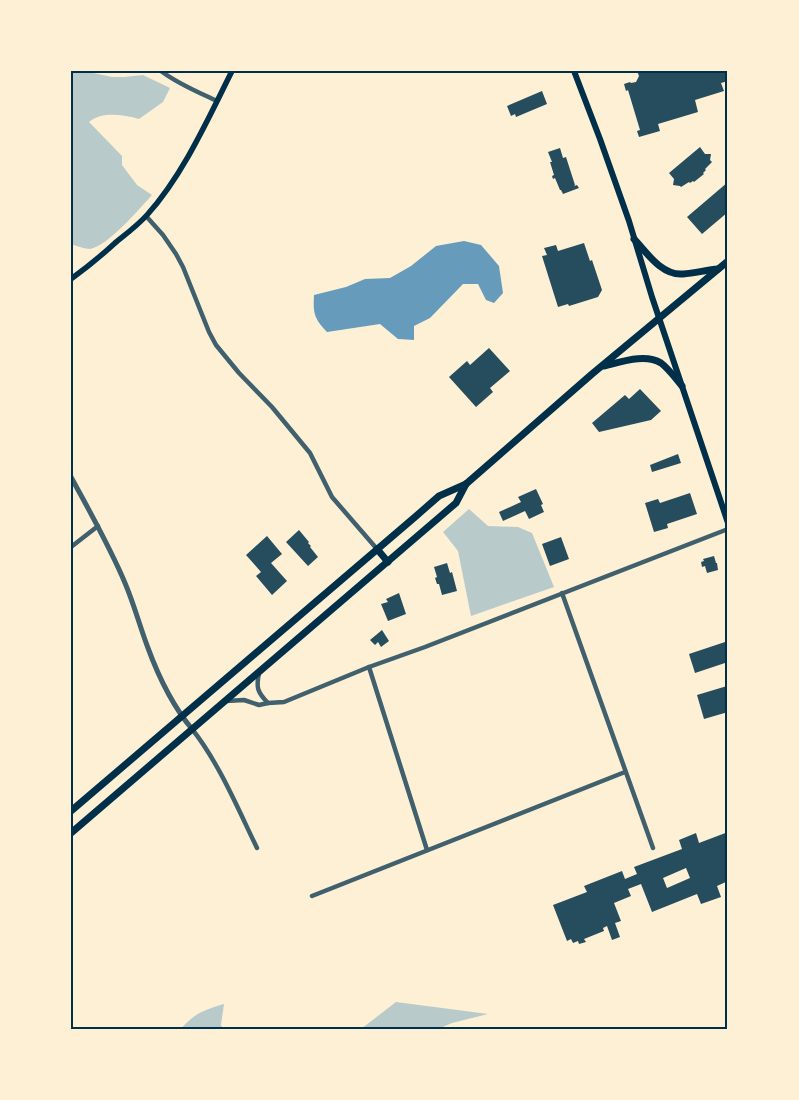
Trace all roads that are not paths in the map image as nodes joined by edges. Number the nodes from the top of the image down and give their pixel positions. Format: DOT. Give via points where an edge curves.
graph roads {
  1 [pos="161,71"];
  2 [pos="232,71"];
  3 [pos="574,71"];
  4 [pos="217,101"];
  5 [pos="146,216"];
  6 [pos="634,239"];
  7 [pos="728,261"];
  8 [pos="719,269"];
  9 [pos="71,280"];
  10 [pos="660,318"];
  11 [pos="601,366"];
  12 [pos="682,386"];
  13 [pos="71,477"];
  14 [pos="466,484"];
  15 [pos="728,523"];
  16 [pos="98,526"];
  17 [pos="728,529"];
  18 [pos="71,547"];
  19 [pos="377,549"];
  20 [pos="388,562"];
  21 [pos="562,593"];
  22 [pos="369,667"];
  23 [pos="259,672"];
  24 [pos="225,701"];
  25 [pos="268,703"];
  26 [pos="182,717"];
  27 [pos="192,729"];
  28 [pos="625,772"];
  29 [pos="71,810"];
  30 [pos="71,833"];
  31 [pos="257,848"];
  32 [pos="653,848"];
  33 [pos="427,850"];
  34 [pos="312,896"];
  1 -- 4 [label="street" via="172,80"];
  2 -- 4 [label="main road"];
  3 -- 6 [label="main road"];
  4 -- 5 [label="main road" via="174,180"];
  5 -- 9 [label="main road"];
  5 -- 19 [label="street" via="176,254 216,344 310,453 332,497"];
  6 -- 8 [label="highway" via="661,268 670,273"];
  6 -- 10 [label="main road"];
  7 -- 8 [label="highway"];
  8 -- 10 [label="highway"];
  10 -- 11 [label="highway"];
  10 -- 12 [label="main road"];
  11 -- 12 [label="highway" via="650,359 662,364"];
  11 -- 14 [label="highway"];
  12 -- 15 [label="main road"];
  13 -- 16 [label="street"];
  14 -- 19 [label="highway" via="439,496"];
  14 -- 20 [label="highway" via="456,503"];
  16 -- 18 [label="street"];
  16 -- 26 [label="street" via="125,583 155,667"];
  17 -- 21 [label="street"];
  19 -- 20 [label="highway"];
  19 -- 26 [label="highway"];
  20 -- 23 [label="highway"];
  21 -- 22 [label="street"];
  21 -- 28 [label="street"];
  22 -- 25 [label="street" via="284,702"];
  22 -- 33 [label="street"];
  23 -- 24 [label="highway"];
  23 -- 25 [label="street" via="257,685"];
  24 -- 25 [label="street"];
  24 -- 27 [label="highway"];
  26 -- 27 [label="street"];
  26 -- 29 [label="highway"];
  27 -- 30 [label="highway"];
  27 -- 31 [label="street" via="213,762"];
  28 -- 32 [label="street"];
  28 -- 33 [label="street"];
  33 -- 34 [label="street"];
}
